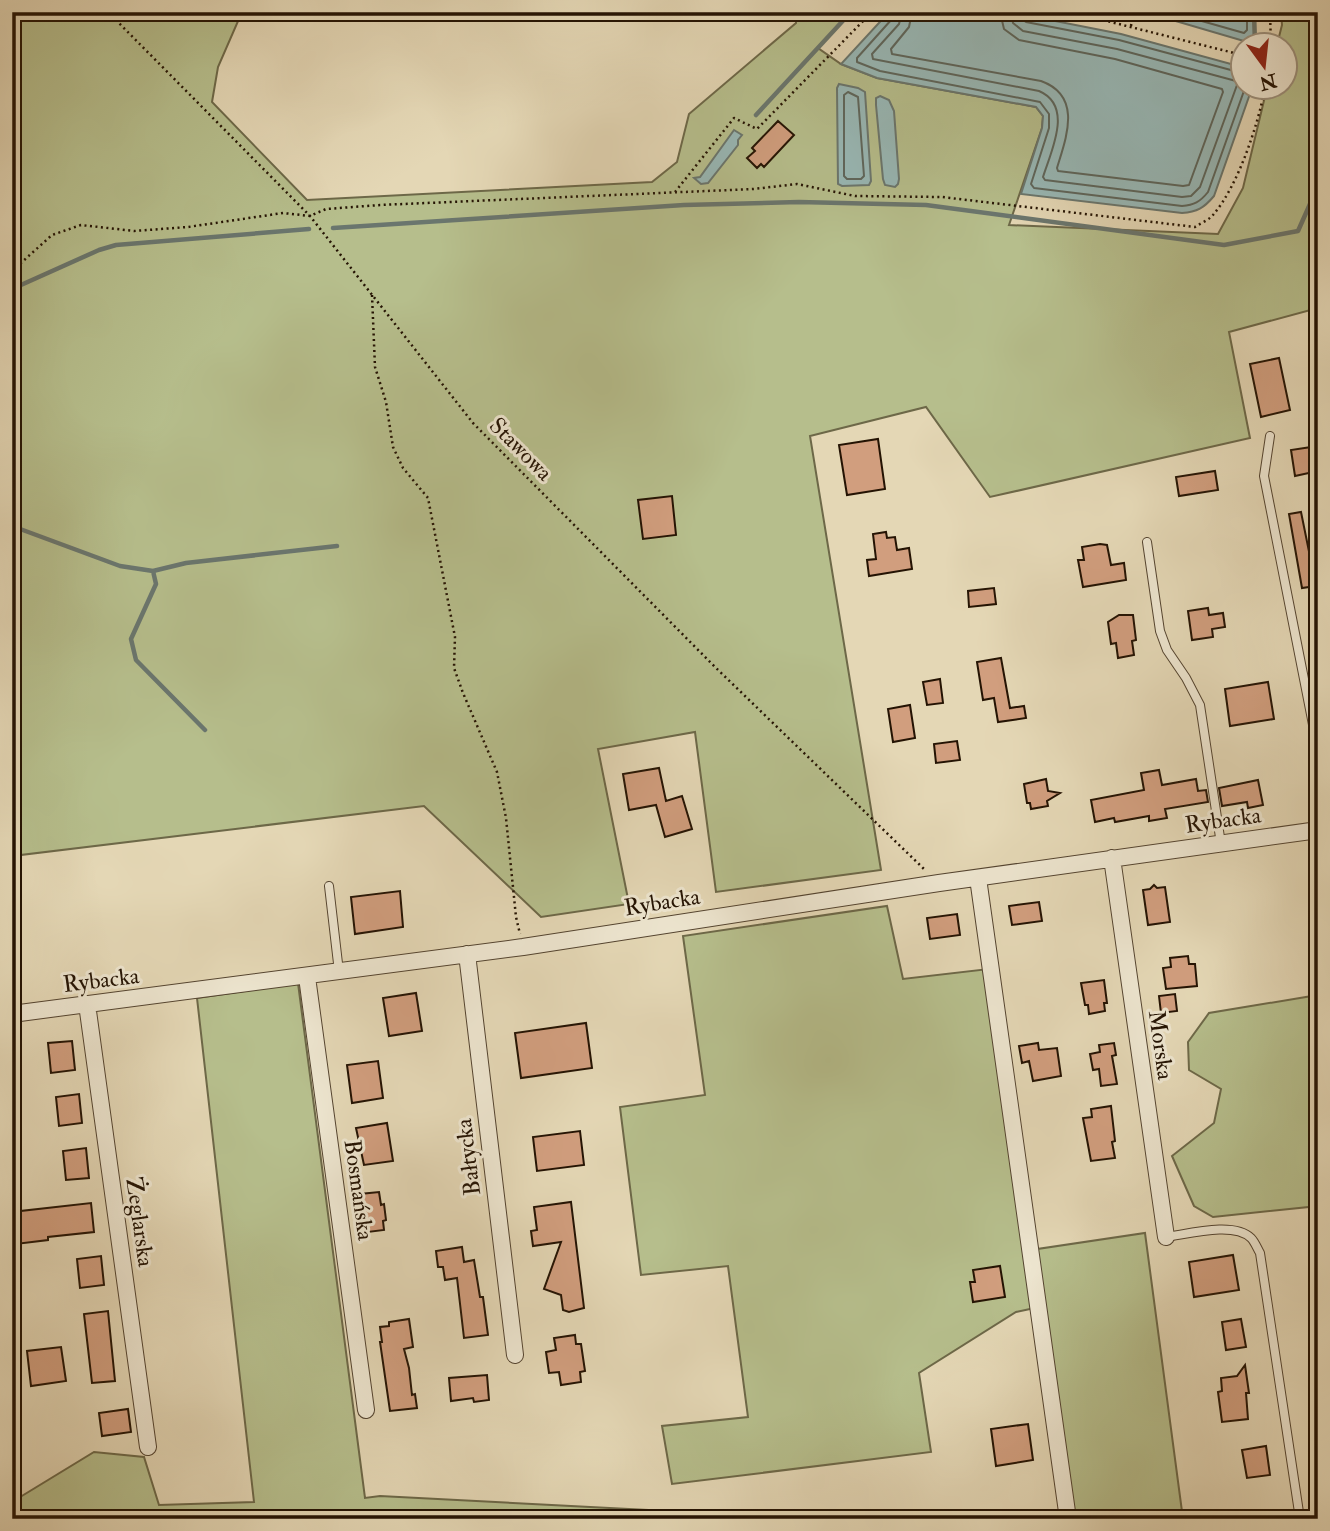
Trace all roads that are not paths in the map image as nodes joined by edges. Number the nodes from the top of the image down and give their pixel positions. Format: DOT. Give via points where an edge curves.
graph roads {
  1 [pos="1270,436"];
  2 [pos="1147,542"];
  3 [pos="1318,750"];
  4 [pos="1318,830"];
  5 [pos="1221,844"];
  6 [pos="1112,858"];
  7 [pos="978,878"];
  8 [pos="329,886"];
  9 [pos="467,954"];
  10 [pos="339,972"];
  11 [pos="307,976"];
  12 [pos="87,1004"];
  13 [pos="12,1014"];
  14 [pos="1167,1237"];
  15 [pos="515,1355"];
  16 [pos="366,1410"];
  17 [pos="148,1447"];
  18 [pos="1068,1519"];
  19 [pos="1300,1519"];
  1 -- 3 [label="lane" via="1264,476"];
  2 -- 5 [label="lane" via="1160,631 1200,705"];
  4 -- 5 [label="street, Rybacka"];
  5 -- 6 [label="street, Rybacka"];
  6 -- 7 [label="street, Rybacka"];
  6 -- 14 [label="street, Morska"];
  7 -- 9 [label="street, Rybacka"];
  7 -- 18 [label="street"];
  8 -- 10 [label="lane"];
  9 -- 10 [label="street, Rybacka"];
  9 -- 15 [label="street, Bałtycka"];
  10 -- 11 [label="street, Rybacka"];
  11 -- 12 [label="street, Rybacka"];
  11 -- 16 [label="street, Bosmańska"];
  12 -- 13 [label="street, Rybacka"];
  12 -- 17 [label="street, Żeglarska"];
  14 -- 19 [label="lane" via="1234,1230 1250,1237 1260,1253"];
}
